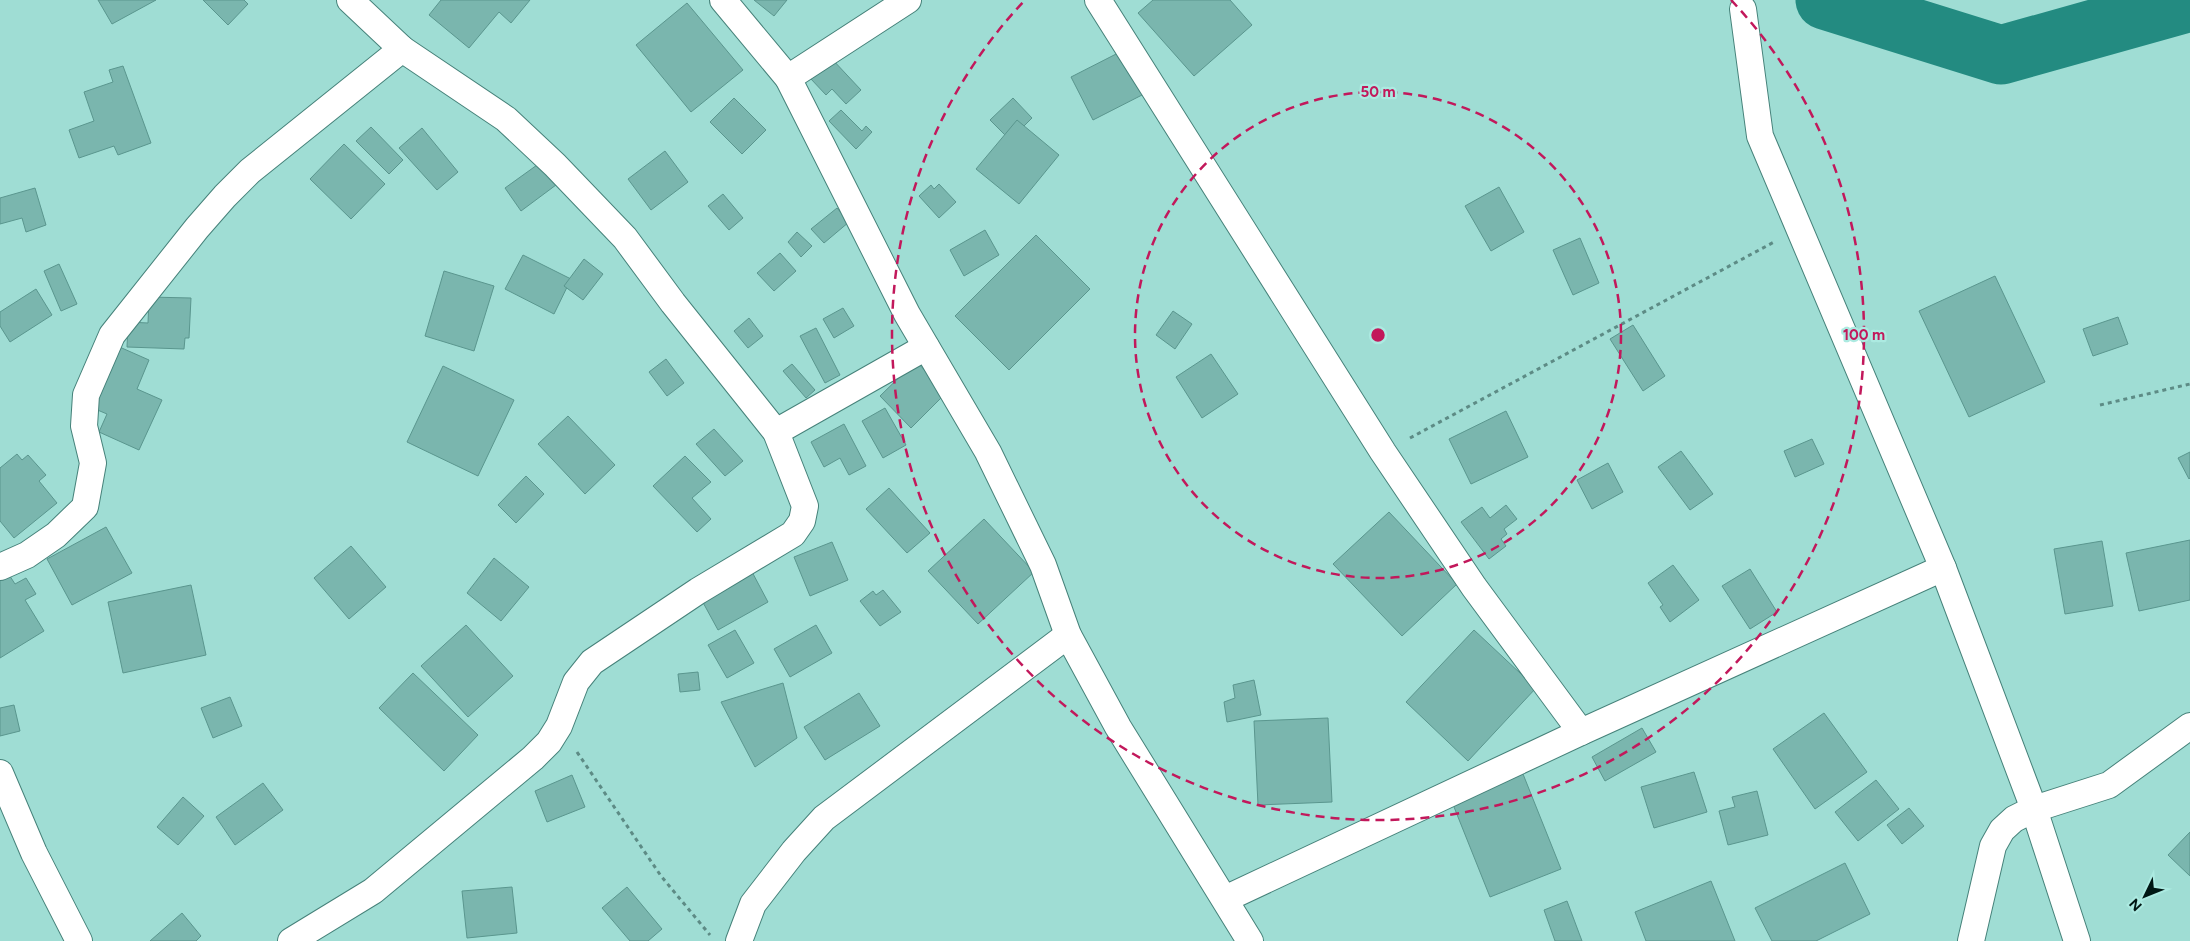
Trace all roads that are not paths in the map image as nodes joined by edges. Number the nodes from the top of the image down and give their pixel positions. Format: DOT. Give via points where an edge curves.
graph roads {
  1 [pos="723,0"];
  2 [pos="908,0"];
  3 [pos="1098,0"];
  4 [pos="353,1"];
  5 [pos="1743,9"];
  6 [pos="402,49"];
  7 [pos="788,78"];
  8 [pos="926,347"];
  9 [pos="776,432"];
  10 [pos="0,567"];
  11 [pos="1944,568"];
  12 [pos="1068,635"];
  13 [pos="2190,726"];
  14 [pos="1581,732"];
  15 [pos="0,773"];
  16 [pos="2034,809"];
  17 [pos="1226,899"];
  18 [pos="79,941"];
  19 [pos="291,941"];
  20 [pos="739,941"];
  21 [pos="1250,941"];
  22 [pos="1971,941"];
  23 [pos="2076,941"];
  1 -- 7 [label="street"];
  2 -- 7 [label="street"];
  3 -- 14 [label="street" via="1383,452 1474,586"];
  4 -- 6 [label="street"];
  5 -- 11 [label="street" via="1760,136"];
  6 -- 9 [label="street" via="506,119 555,165 626,238 673,303"];
  6 -- 10 [label="street" via="250,171 186,241 112,335 86,395 84,426 93,463 85,507 56,535 27,556"];
  7 -- 8 [label="street"];
  8 -- 9 [label="street"];
  8 -- 12 [label="street" via="992,461 1043,565"];
  9 -- 19 [label="street" via="805,506 802,521 793,534 698,591 592,662 576,682 559,726 533,758 373,892"];
  11 -- 14 [label="street"];
  11 -- 16 [label="street"];
  12 -- 17 [label="street" via="1118,727"];
  12 -- 20 [label="street" via="824,818 753,904"];
  13 -- 16 [label="street" via="2110,785"];
  14 -- 17 [label="street"];
  15 -- 18 [label="street" via="34,853"];
  16 -- 22 [label="street" via="2014,818 1993,846"];
  16 -- 23 [label="street"];
  17 -- 21 [label="street"];
}
